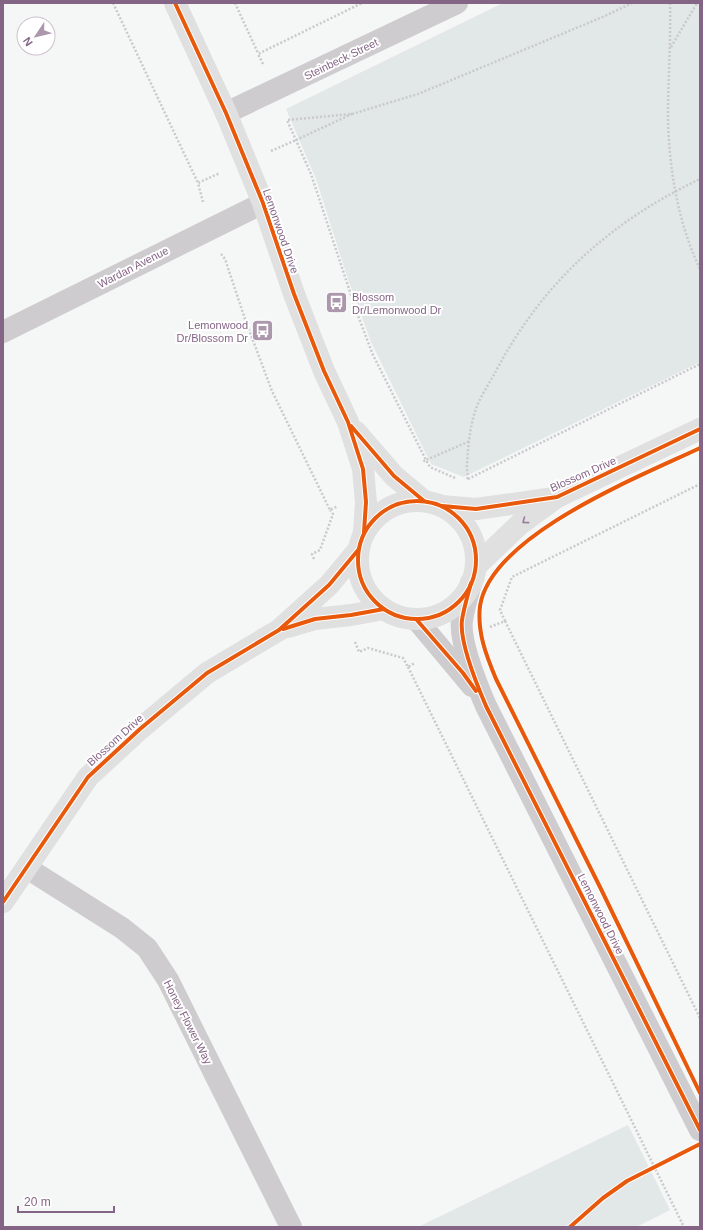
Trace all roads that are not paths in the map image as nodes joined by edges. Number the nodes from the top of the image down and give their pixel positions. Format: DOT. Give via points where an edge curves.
graph roads {
  1 [pos="175,3"];
  2 [pos="456,3"];
  3 [pos="226,113"];
  4 [pos="263,203"];
  5 [pos="3,332"];
  6 [pos="348,422"];
  7 [pos="700,429"];
  8 [pos="557,497"];
  9 [pos="433,503"];
  10 [pos="362,540"];
  11 [pos="473,575"];
  12 [pos="384,609"];
  13 [pos="416,618"];
  14 [pos="279,630"];
  15 [pos="486,706"];
  16 [pos="27,868"];
  17 [pos="3,902"];
  18 [pos="700,1130"];
  19 [pos="291,1227"];
  1 -- 3 [label="street, Lemonwood Drive"];
  2 -- 3 [label="street, Steinbeck Street"];
  3 -- 4 [label="street, Lemonwood Drive"];
  4 -- 5 [label="street, Wardan Avenue"];
  4 -- 6 [label="street, Lemonwood Drive" via="294,294 324,371"];
  6 -- 9 [label="street, Lemonwood Drive" via="394,476"];
  6 -- 10 [label="street, Lemonwood Drive" via="363,469 366,502"];
  7 -- 8 [label="street, Blossom Drive"];
  8 -- 9 [label="street, Blossom Drive" via="476,509"];
  8 -- 11 [label="street, Blossom Drive, one-way" via="520,524"];
  9 -- 10 [label="street" via="406,501 389,507 375,518"];
  9 -- 11 [label="street" via="457,516 468,531 475,548"];
  10 -- 12 [label="street" via="358,566 362,582"];
  10 -- 14 [label="street, Blossom Drive" via="329,585"];
  11 -- 13 [label="street" via="462,598 449,610 433,617"];
  11 -- 15 [label="street, Lemonwood Drive" via="462,621 468,655"];
  12 -- 13 [label="street" via="400,616"];
  12 -- 14 [label="street, Blossom Drive" via="315,619"];
  13 -- 15 [label="street, Lemonwood Drive" via="463,673"];
  14 -- 16 [label="street, Blossom Drive" via="207,673 88,777"];
  15 -- 18 [label="street, Lemonwood Drive"];
  16 -- 17 [label="street, Blossom Drive"];
  16 -- 19 [label="street, Honey Flower Way" via="122,928 146,948 168,980"];
}
